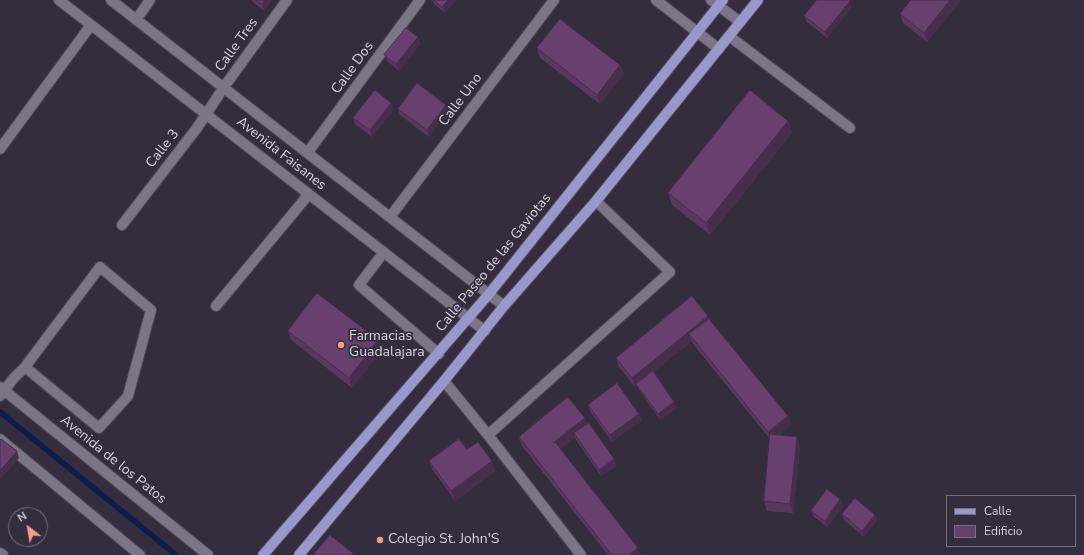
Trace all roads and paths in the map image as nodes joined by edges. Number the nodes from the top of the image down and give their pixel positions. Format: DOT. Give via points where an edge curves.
graph roads {
  1 [pos="60,0"];
  2 [pos="111,0"];
  3 [pos="150,0"];
  4 [pos="287,0"];
  5 [pos="420,0"];
  6 [pos="554,0"];
  7 [pos="656,0"];
  8 [pos="758,0"];
  9 [pos="717,2"];
  10 [pos="136,20"];
  11 [pos="740,22"];
  12 [pos="91,25"];
  13 [pos="696,32"];
  14 [pos="729,36"];
  15 [pos="719,49"];
  16 [pos="224,87"];
  17 [pos="207,115"];
  18 [pos="850,128"];
  19 [pos="0,149"];
  20 [pos="308,152"];
  21 [pos="309,194"];
  22 [pos="596,201"];
  23 [pos="390,217"];
  24 [pos="122,225"];
  25 [pos="384,252"];
  26 [pos="489,294"];
  27 [pos="216,306"];
  28 [pos="504,306"];
  29 [pos="469,318"];
  30 [pos="485,331"];
  31 [pos="439,354"];
  32 [pos="25,367"];
  33 [pos="444,381"];
  34 [pos="1,391"];
  35 [pos="488,435"];
  36 [pos="0,439"];
  37 [pos="0,553"];
  38 [pos="3,555"];
  39 [pos="140,555"];
  40 [pos="208,555"];
  41 [pos="263,555"];
  42 [pos="299,555"];
  43 [pos="581,555"];
  1 -- 12 [label="street, Avenida Faisanes"];
  2 -- 10 [label="street, Avenida Faisanes"];
  3 -- 10 [label="street"];
  4 -- 16 [label="street, Calle Tres"];
  5 -- 20 [label="street, Calle Dos"];
  6 -- 23 [label="street, Calle Uno"];
  7 -- 13 [label="street"];
  8 -- 11 [label="main road"];
  9 -- 11 [label="street"];
  9 -- 13 [label="main road, Calle Paseo de las Gaviotas"];
  10 -- 16 [label="street, Avenida Faisanes"];
  11 -- 14 [label="main road"];
  12 -- 17 [label="street, Avenida Faisanes"];
  12 -- 19 [label="street"];
  13 -- 15 [label="street"];
  13 -- 26 [label="main road, Calle Paseo de las Gaviotas"];
  14 -- 15 [label="main road"];
  14 -- 18 [label="street"];
  15 -- 22 [label="main road"];
  16 -- 17 [label="street, Calle 3"];
  16 -- 20 [label="street, Avenida Faisanes"];
  17 -- 21 [label="street, Avenida Faisanes"];
  17 -- 24 [label="street, Calle 3"];
  20 -- 23 [label="street, Avenida Faisanes"];
  21 -- 25 [label="street, Avenida Faisanes"];
  21 -- 27 [label="street"];
  22 -- 28 [label="main road"];
  22 -- 35 [label="street" via="670,272"];
  23 -- 26 [label="street, Avenida Faisanes"];
  25 -- 29 [label="street, Avenida Faisanes"];
  25 -- 31 [label="street" via="359,285"];
  26 -- 28 [label="street, Avenida Faisanes"];
  26 -- 29 [label="main road, Calle Paseo de las Gaviotas"];
  28 -- 30 [label="main road"];
  29 -- 30 [label="street, Avenida Faisanes"];
  29 -- 31 [label="main road, Calle Paseo de las Gaviotas"];
  30 -- 33 [label="main road"];
  31 -- 41 [label="main road, Calle Paseo de las Gaviotas"];
  32 -- 32 [label="street" via="100,267 152,310 128,396 99,428"];
  32 -- 34 [label="street"];
  33 -- 35 [label="street"];
  33 -- 42 [label="main road"];
  34 -- 40 [label="street, Avenida de los Patos"];
  35 -- 43 [label="street"];
  36 -- 39 [label="street"];
  37 -- 38 [label="street"];
}
